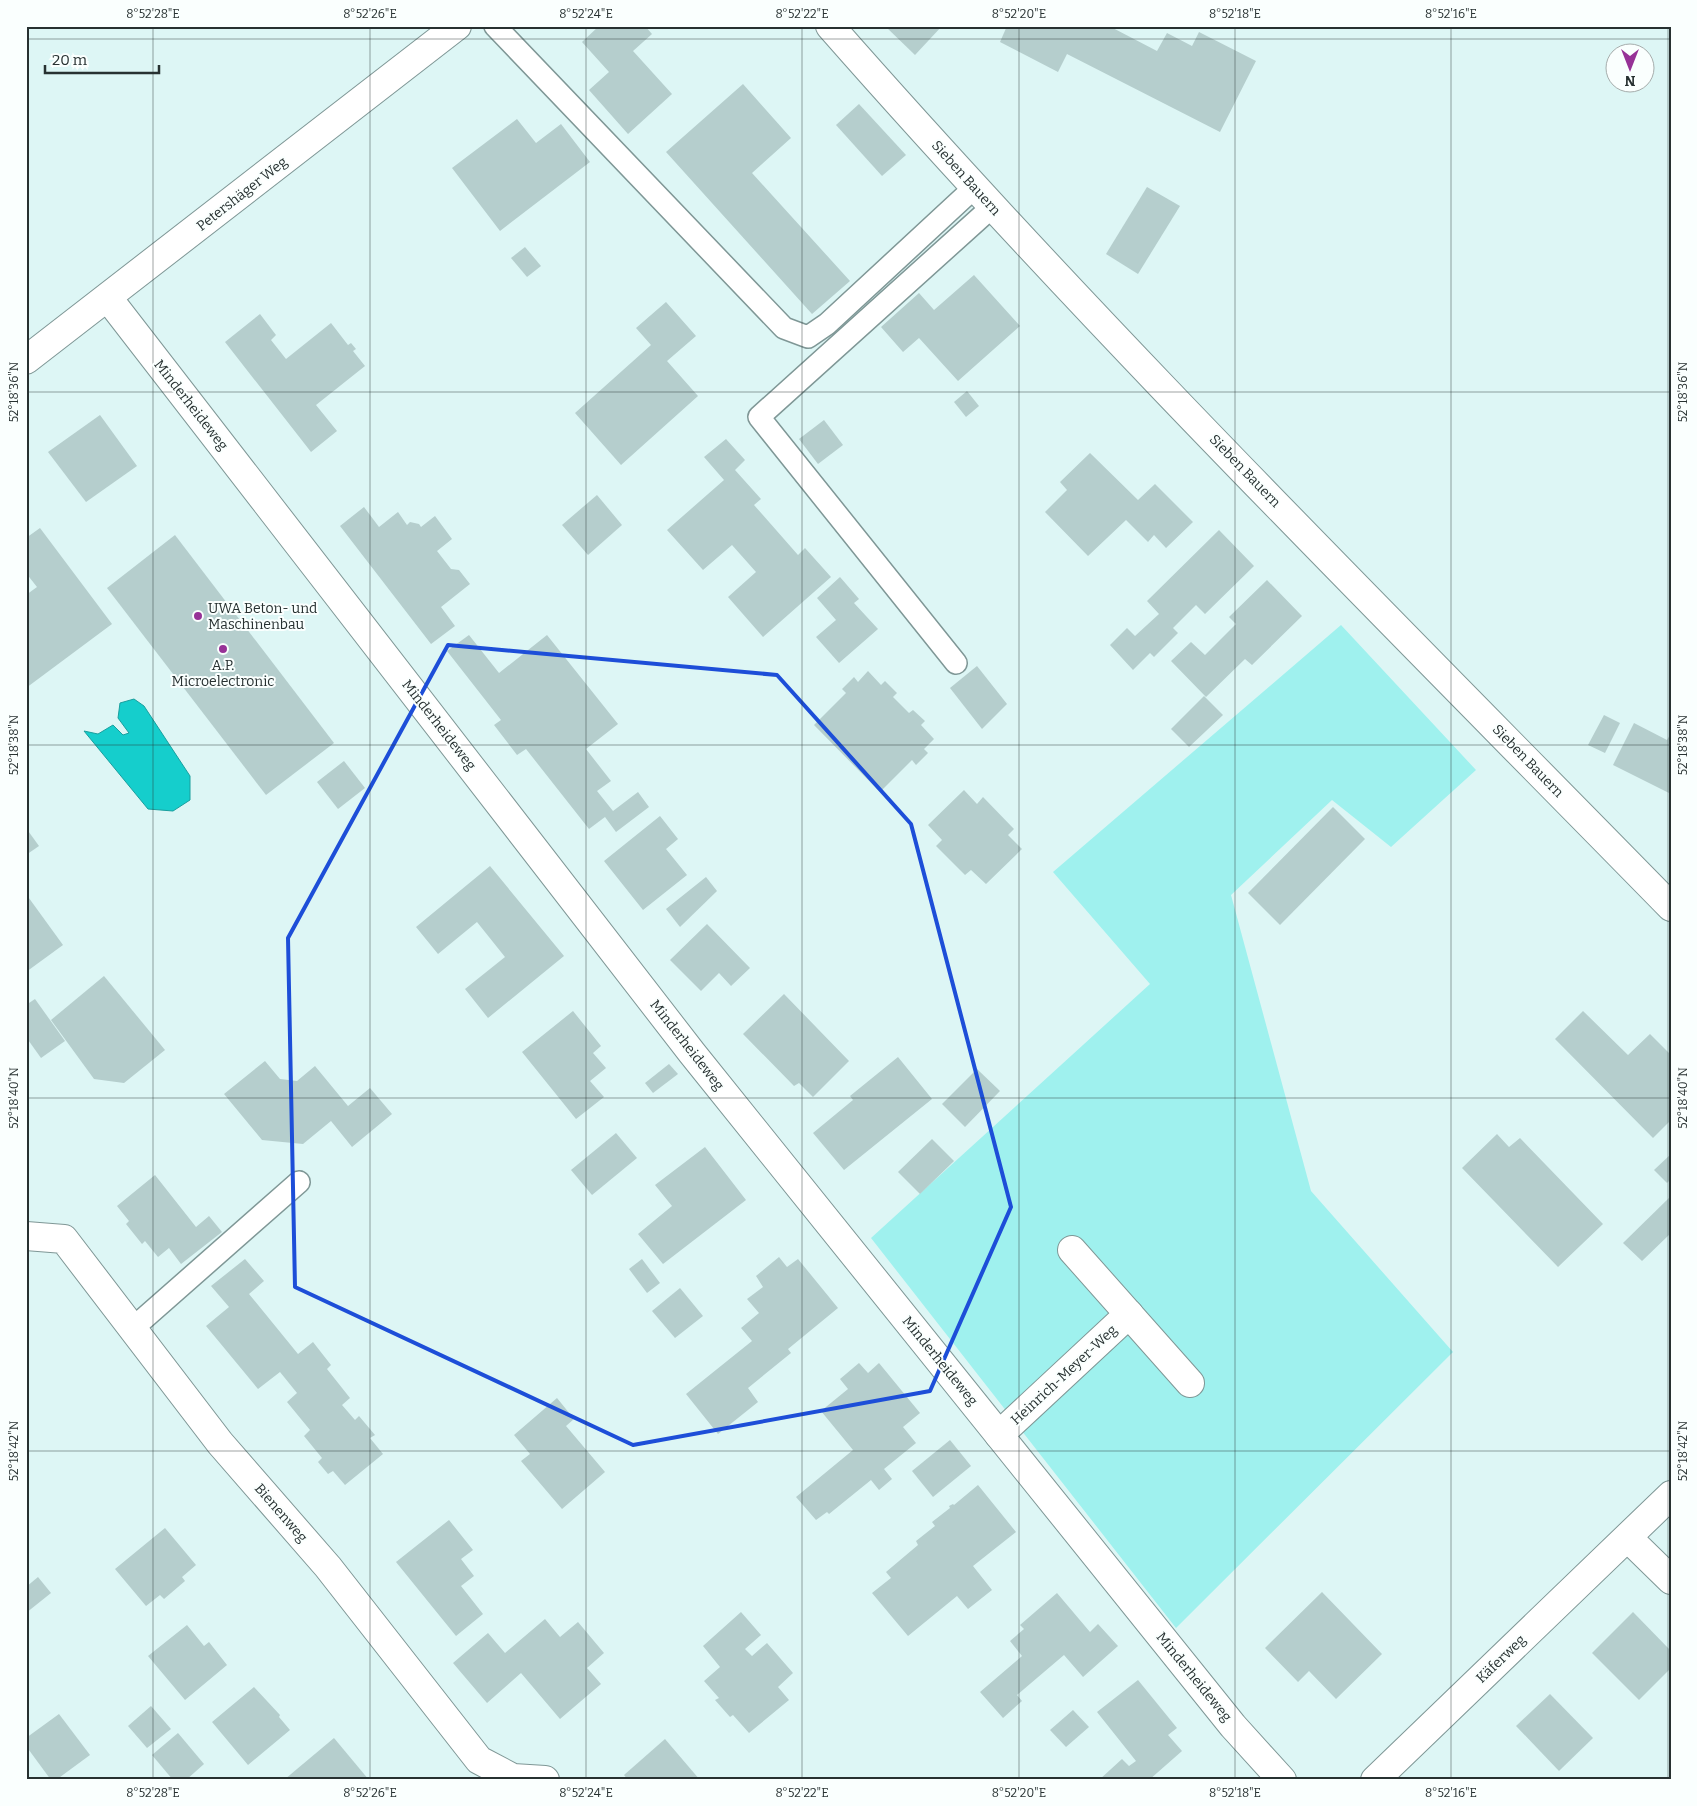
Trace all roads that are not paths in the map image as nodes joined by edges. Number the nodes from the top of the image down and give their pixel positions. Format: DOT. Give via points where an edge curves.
graph roads {
  1 [pos="457,26"];
  2 [pos="495,26"];
  3 [pos="830,26"];
  4 [pos="983,197"];
  5 [pos="108,298"];
  6 [pos="26,360"];
  7 [pos="956,663"];
  8 [pos="1671,907"];
  9 [pos="299,1182"];
  10 [pos="26,1236"];
  11 [pos="1072,1250"];
  12 [pos="1129,1314"];
  13 [pos="132,1329"];
  14 [pos="1190,1383"];
  15 [pos="998,1435"];
  16 [pos="1671,1495"];
  17 [pos="1628,1538"];
  18 [pos="1671,1580"];
  19 [pos="546,1780"];
  20 [pos="1282,1780"];
  21 [pos="1375,1780"];
  1 -- 5 [label="street, Petershäger Weg"];
  2 -- 4 [label="lane" via="784,328 808,337"];
  3 -- 4 [label="street, Sieben Bauern"];
  4 -- 7 [label="lane" via="759,417"];
  4 -- 8 [label="street, Sieben Bauern"];
  5 -- 6 [label="street, Petershäger Weg"];
  5 -- 15 [label="street, Minderheideweg" via="692,1053"];
  9 -- 13 [label="lane"];
  10 -- 13 [label="street, Bienenweg" via="64,1240"];
  11 -- 12 [label="street, Heinrich-Meyer-Weg"];
  12 -- 14 [label="street, Heinrich-Meyer-Weg"];
  12 -- 15 [label="street, Heinrich-Meyer-Weg"];
  13 -- 19 [label="street, Bienenweg" via="220,1444 328,1567 479,1760 513,1778"];
  15 -- 20 [label="street, Minderheideweg" via="1233,1726"];
  16 -- 17 [label="street, Käferweg"];
  17 -- 18 [label="street"];
  17 -- 21 [label="street, Käferweg"];
}
